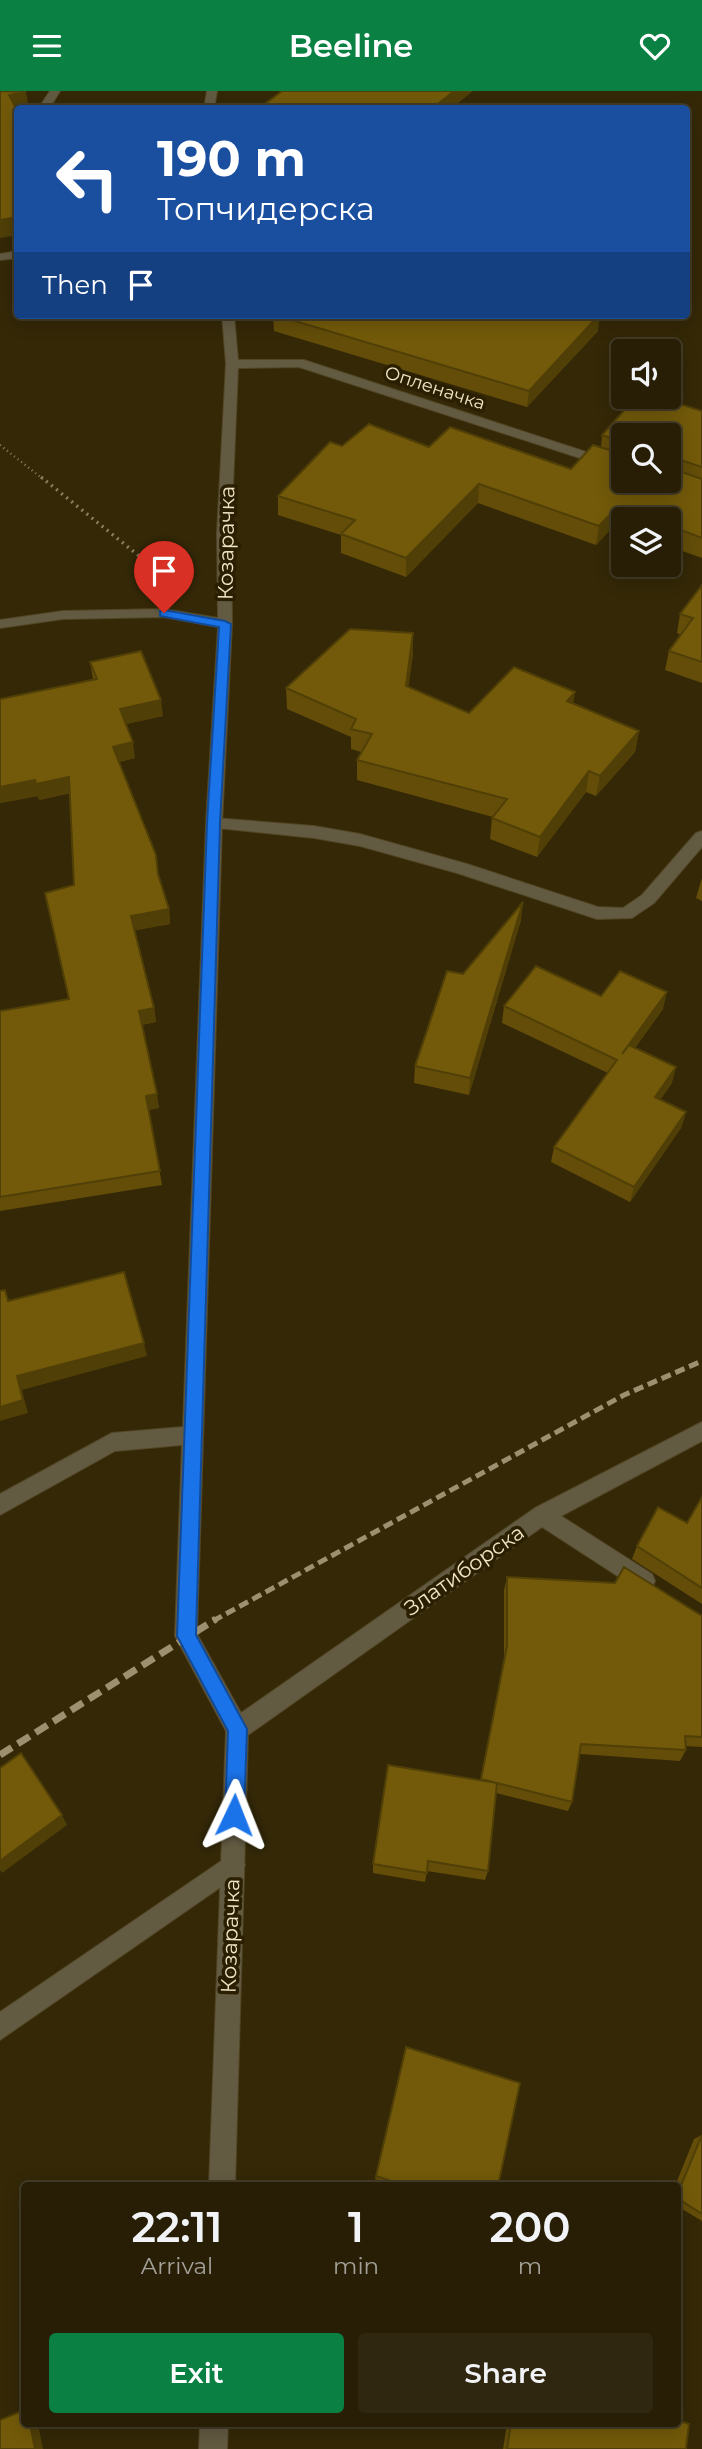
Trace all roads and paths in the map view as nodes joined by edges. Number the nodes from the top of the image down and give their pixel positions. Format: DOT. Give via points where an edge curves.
graph roads {
  1 [pos="228,319"];
  2 [pos="232,364"];
  3 [pos="0,445"];
  4 [pos="611,464"];
  5 [pos="172,582"];
  6 [pos="0,624"];
  7 [pos="225,624"];
  8 [pos="214,823"];
  9 [pos="702,837"];
  10 [pos="702,1431"];
  11 [pos="193,1435"];
  12 [pos="0,1505"];
  13 [pos="542,1515"];
  14 [pos="656,1589"];
  15 [pos="237,1729"];
  16 [pos="233,1865"];
  17 [pos="0,2027"];
  18 [pos="222,2182"];
  19 [pos="214,2427"];
  20 [pos="213,2449"];
  1 -- 2 [label="street, Козарачка"];
  2 -- 4 [label="street, Опленачка" via="300,363"];
  2 -- 7 [label="street, Козарачка"];
  3 -- 5 [label="path"];
  6 -- 7 [label="street" via="63,615 164,613"];
  7 -- 8 [label="street, Козарачка"];
  8 -- 9 [label="street" via="360,840 597,913 626,914 648,899"];
  8 -- 11 [label="street, Козарачка"];
  10 -- 13 [label="street, Златиборска"];
  11 -- 12 [label="street" via="112,1442"];
  11 -- 15 [label="street, Козарачка" via="186,1636"];
  13 -- 14 [label="street"];
  13 -- 15 [label="street, Златиборска"];
  15 -- 16 [label="street, Козарачка"];
  16 -- 17 [label="street"];
  16 -- 18 [label="street, Козарачка"];
  19 -- 20 [label="street"];
}
